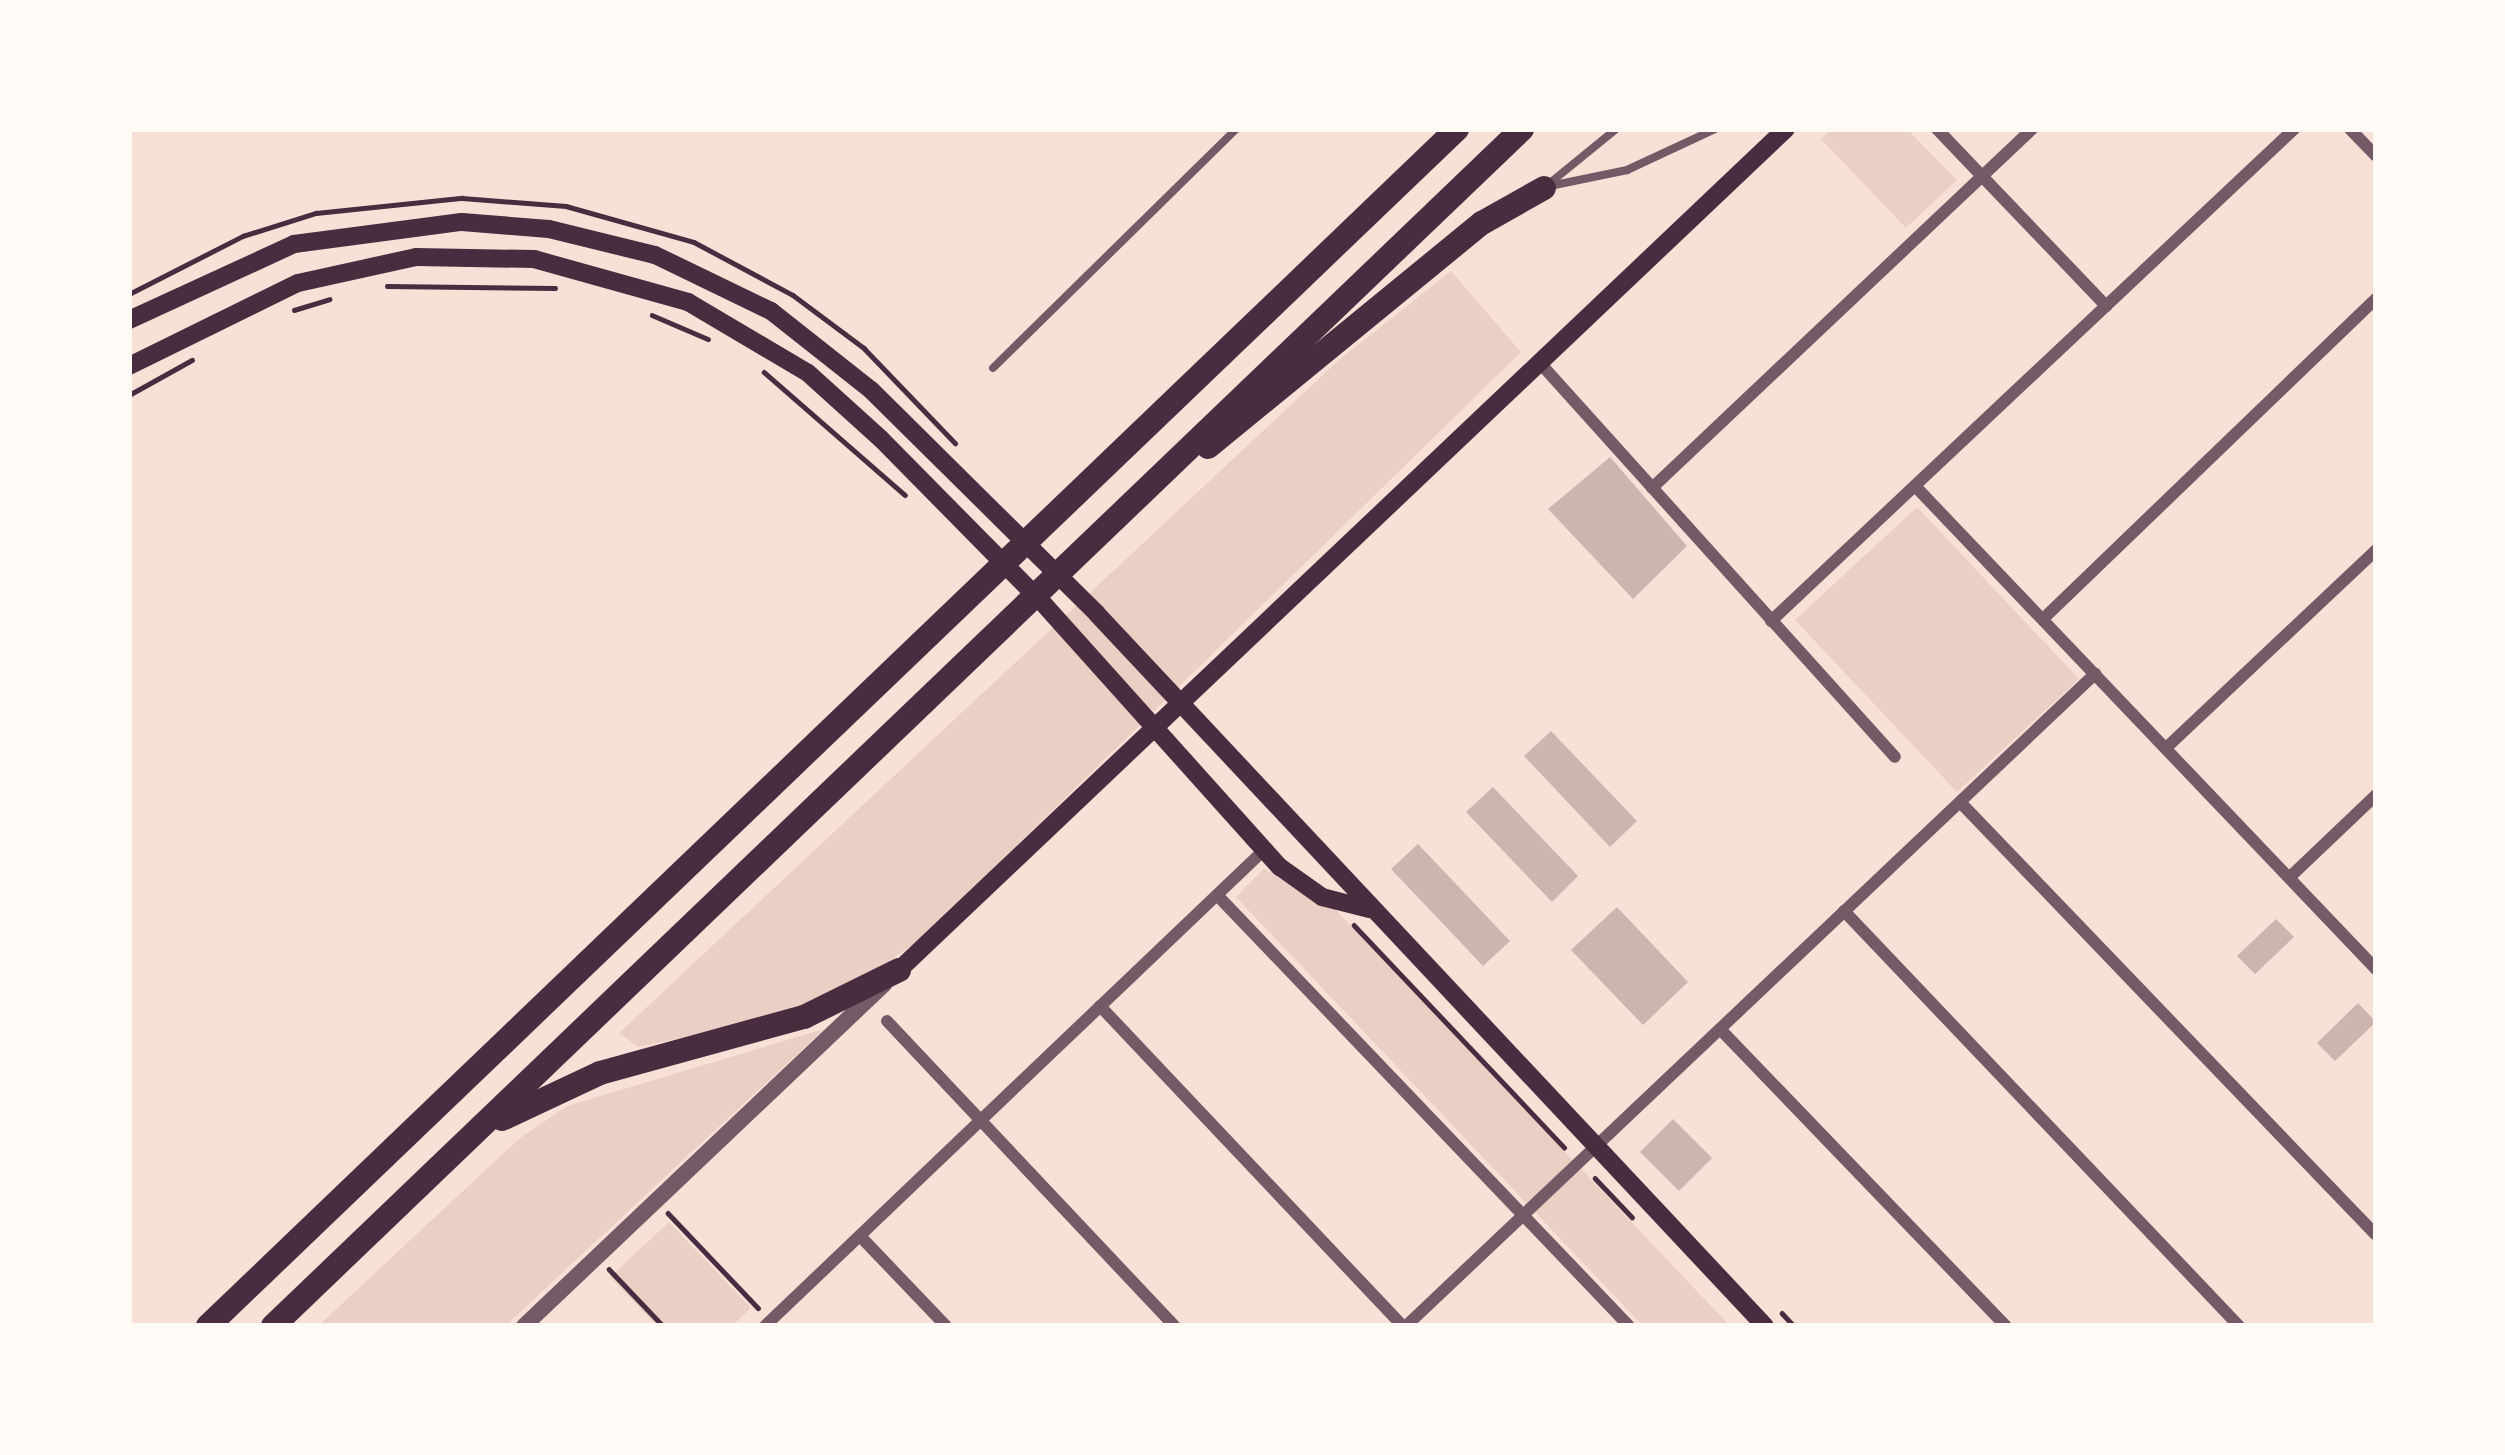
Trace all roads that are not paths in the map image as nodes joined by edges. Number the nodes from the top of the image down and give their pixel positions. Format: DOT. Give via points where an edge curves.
graph roads {
  1 [pos="1236,129"];
  2 [pos="1457,129"];
  3 [pos="1522,129"];
  4 [pos="1616,129"];
  5 [pos="1715,129"];
  6 [pos="1786,129"];
  7 [pos="1936,129"];
  8 [pos="2032,129"];
  9 [pos="2294,129"];
  10 [pos="2350,129"];
  11 [pos="2376,156"];
  12 [pos="1983,177"];
  13 [pos="1544,188"];
  14 [pos="2376,298"];
  15 [pos="2106,306"];
  16 [pos="129,320"];
  17 [pos="1540,364"];
  18 [pos="129,366"];
  19 [pos="993,368"];
  20 [pos="1151,484"];
  21 [pos="1915,486"];
  22 [pos="1652,488"];
  23 [pos="2376,550"];
  24 [pos="2043,619"];
  25 [pos="1771,621"];
  26 [pos="2096,674"];
  27 [pos="1176,703"];
  28 [pos="1149,728"];
  29 [pos="2166,748"];
  30 [pos="1895,757"];
  31 [pos="2376,795"];
  32 [pos="1960,802"];
  33 [pos="1264,850"];
  34 [pos="2290,877"];
  35 [pos="1217,895"];
  36 [pos="1369,908"];
  37 [pos="1844,911"];
  38 [pos="2376,969"];
  39 [pos="899,970"];
  40 [pos="1100,1006"];
  41 [pos="887,1022"];
  42 [pos="1720,1029"];
  43 [pos="980,1121"];
  44 [pos="459,1147"];
  45 [pos="1595,1147"];
  46 [pos="1523,1215"];
  47 [pos="2376,1235"];
  48 [pos="860,1236"];
  49 [pos="768,1323"];
  50 [pos="208,1326"];
  51 [pos="273,1326"];
  52 [pos="524,1326"];
  53 [pos="946,1326"];
  54 [pos="1174,1326"];
  55 [pos="1404,1326"];
  56 [pos="1629,1326"];
  57 [pos="1766,1326"];
  58 [pos="2006,1326"];
  59 [pos="2239,1326"];
  1 -- 19 [label="lane"];
  2 -- 50 [label="highway"];
  3 -- 20 [label="highway"];
  4 -- 13 [label="lane"];
  5 -- 13 [label="lane" via="1627,170"];
  6 -- 17 [label="main road"];
  7 -- 12 [label="street"];
  8 -- 12 [label="street"];
  9 -- 15 [label="street"];
  10 -- 11 [label="street"];
  12 -- 15 [label="street"];
  12 -- 22 [label="street"];
  13 -- 20 [label="highway" via="1482,224 1303,376"];
  14 -- 24 [label="street"];
  15 -- 21 [label="street"];
  16 -- 27 [label="main road" via="265,254 377,228 508,224 655,255 771,311 840,361 1097,614"];
  17 -- 22 [label="street"];
  17 -- 27 [label="main road"];
  18 -- 28 [label="main road" via="298,283 416,257 534,259 655,289 746,331 833,394 1041,601"];
  20 -- 44 [label="highway"];
  21 -- 24 [label="street"];
  21 -- 25 [label="street"];
  22 -- 25 [label="street"];
  23 -- 29 [label="street"];
  24 -- 26 [label="street"];
  25 -- 30 [label="street"];
  26 -- 29 [label="street"];
  26 -- 32 [label="street"];
  27 -- 28 [label="main road"];
  27 -- 36 [label="main road"];
  28 -- 33 [label="main road"];
  28 -- 39 [label="main road"];
  29 -- 34 [label="street"];
  31 -- 34 [label="street"];
  32 -- 37 [label="street"];
  32 -- 47 [label="street"];
  33 -- 35 [label="street"];
  33 -- 36 [label="main road" via="1322,897"];
  34 -- 38 [label="street"];
  35 -- 40 [label="street"];
  35 -- 46 [label="street"];
  36 -- 45 [label="main road"];
  37 -- 42 [label="street"];
  37 -- 59 [label="street"];
  39 -- 44 [label="highway" via="804,1018 563,1088"];
  39 -- 52 [label="street"];
  40 -- 43 [label="street"];
  40 -- 55 [label="street"];
  41 -- 43 [label="street"];
  42 -- 45 [label="street"];
  42 -- 58 [label="street"];
  43 -- 48 [label="street"];
  43 -- 54 [label="street"];
  44 -- 51 [label="highway"];
  45 -- 46 [label="street"];
  45 -- 57 [label="main road"];
  46 -- 55 [label="street"];
  46 -- 56 [label="street"];
  48 -- 49 [label="street"];
  48 -- 53 [label="street"];
}
